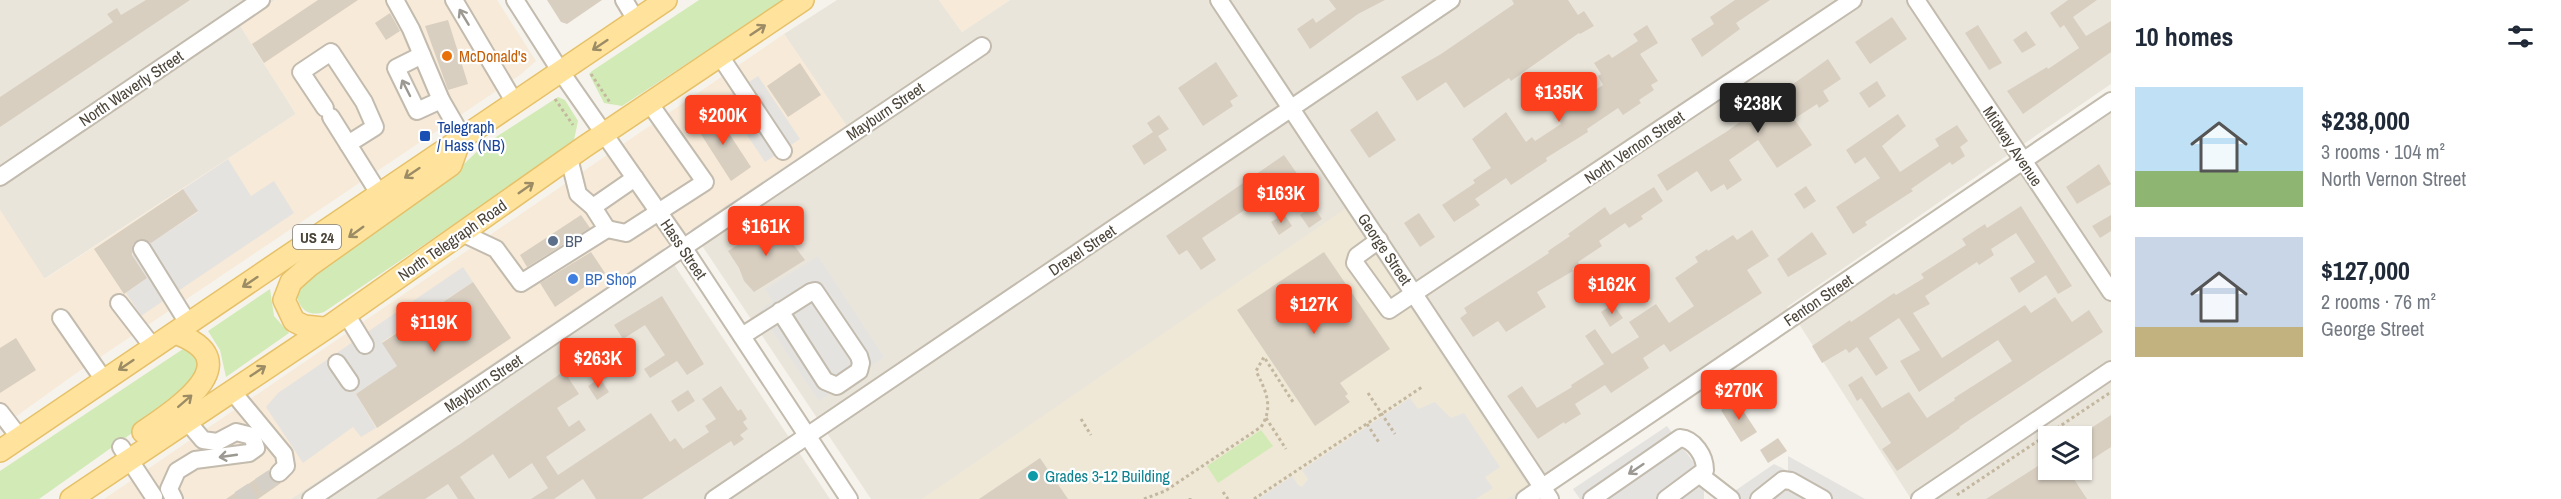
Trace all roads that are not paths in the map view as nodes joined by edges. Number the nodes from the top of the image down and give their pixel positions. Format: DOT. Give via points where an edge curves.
graph roads {
  1 [pos="261,0"];
  2 [pos="394,0"];
  3 [pos="454,0"];
  4 [pos="516,0"];
  5 [pos="624,0"];
  6 [pos="666,0"];
  7 [pos="803,0"];
  8 [pos="1219,0"];
  9 [pos="1451,0"];
  10 [pos="1853,0"];
  11 [pos="1916,0"];
  12 [pos="636,21"];
  13 [pos="982,46"];
  14 [pos="422,55"];
  15 [pos="720,56"];
  16 [pos="561,72"];
  17 [pos="441,100"];
  18 [pos="2111,101"];
  19 [pos="516,104"];
  20 [pos="650,104"];
  21 [pos="1292,108"];
  22 [pos="605,134"];
  23 [pos="462,139"];
  24 [pos="348,144"];
  25 [pos="783,151"];
  26 [pos="569,158"];
  27 [pos="2023,160"];
  28 [pos="0,177"];
  29 [pos="635,178"];
  30 [pos="384,202"];
  31 [pos="592,207"];
  32 [pos="658,211"];
  33 [pos="607,228"];
  34 [pos="462,233"];
  35 [pos="1379,240"];
  36 [pos="683,247"];
  37 [pos="142,249"];
  38 [pos="2111,292"];
  39 [pos="1416,294"];
  40 [pos="118,303"];
  41 [pos="780,311"];
  42 [pos="345,314"];
  43 [pos="61,318"];
  44 [pos="182,328"];
  45 [pos="323,328"];
  46 [pos="742,336"];
  47 [pos="365,345"];
  48 [pos="153,347"];
  49 [pos="337,363"];
  50 [pos="2111,370"];
  51 [pos="104,380"];
  52 [pos="350,382"];
  53 [pos="231,390"];
  54 [pos="0,412"];
  55 [pos="186,420"];
  56 [pos="808,435"];
  57 [pos="20,438"];
  58 [pos="0,451"];
  59 [pos="125,453"];
  60 [pos="279,473"];
  61 [pos="1700,475"];
  62 [pos="1546,493"];
  63 [pos="154,497"];
  64 [pos="55,499"];
  65 [pos="71,499"];
  66 [pos="174,499"];
  67 [pos="311,499"];
  68 [pos="714,499"];
  69 [pos="849,499"];
  70 [pos="1524,499"];
  71 [pos="1592,499"];
  72 [pos="1666,499"];
  73 [pos="1731,499"];
  74 [pos="1759,499"];
  75 [pos="1823,499"];
  76 [pos="1920,499"];
  1 -- 28 [label="street, North Waverly Street"];
  2 -- 14 [label="street"];
  19 -- 3 [label="street, one-way"];
  4 -- 16 [label="street, Hass Street"];
  5 -- 12 [label="street"];
  6 -- 12 [label="main road"];
  15 -- 7 [label="main road, North Telegraph Road, one-way"];
  8 -- 21 [label="street, George Street"];
  9 -- 21 [label="street, Drexel Street"];
  10 -- 39 [label="street, North Vernon Street"];
  11 -- 27 [label="street, Midway Avenue"];
  12 -- 16 [label="main road, one-way"];
  13 -- 36 [label="street, Mayburn Street"];
  14 -- 17 [label="street"];
  17 -- 14 [label="street, one-way" via="417,111 396,68"];
  15 -- 20 [label="main road, North Telegraph Road"];
  15 -- 25 [label="street"];
  16 -- 19 [label="main road"];
  16 -- 22 [label="street, Hass Street"];
  17 -- 23 [label="street"];
  18 -- 27 [label="street, Fenton Street"];
  19 -- 23 [label="main road"];
  20 -- 22 [label="main road, North Telegraph Road"];
  20 -- 32 [label="street" via="705,182"];
  21 -- 35 [label="street, George Street"];
  21 -- 56 [label="street, Drexel Street"];
  22 -- 26 [label="main road, North Telegraph Road"];
  22 -- 29 [label="street, Hass Street"];
  23 -- 30 [label="main road, one-way" via="451,165"];
  24 -- 24 [label="street" via="375,127 364,102 331,52 301,72"];
  24 -- 30 [label="street"];
  26 -- 31 [label="street" via="578,194"];
  34 -- 26 [label="main road, North Telegraph Road, one-way"];
  27 -- 38 [label="street, Midway Avenue"];
  27 -- 62 [label="street, Fenton Street"];
  29 -- 31 [label="street"];
  29 -- 32 [label="street, Hass Street"];
  30 -- 44 [label="main road, US 24, one-way"];
  30 -- 45 [label="main road, one-way" via="286,290 284,300 294,321"];
  31 -- 33 [label="street"];
  32 -- 33 [label="street" via="626,233"];
  32 -- 36 [label="street, Hass Street"];
  33 -- 34 [label="street" via="521,283 496,249"];
  34 -- 42 [label="main road, North Telegraph Road"];
  35 -- 39 [label="street, George Street"];
  35 -- 39 [label="street, North Vernon Street" via="1357,256 1356,266 1387,310"];
  36 -- 46 [label="street, Hass Street"];
  36 -- 67 [label="street, Mayburn Street"];
  37 -- 44 [label="street"];
  39 -- 62 [label="street, George Street"];
  40 -- 48 [label="street"];
  41 -- 41 [label="street" via="815,291 859,356 859,370 837,386 825,381"];
  41 -- 46 [label="street"];
  42 -- 45 [label="main road, North Telegraph Road"];
  42 -- 47 [label="street"];
  43 -- 51 [label="street"];
  44 -- 48 [label="main road, US 24"];
  59 -- 44 [label="main road, one-way" via="182,405 206,377 204,350"];
  53 -- 45 [label="main road, North Telegraph Road, one-way"];
  46 -- 56 [label="street, Hass Street"];
  48 -- 51 [label="main road, US 24, one-way"];
  49 -- 52 [label="street"];
  50 -- 76 [label="street"];
  51 -- 57 [label="main road, US 24"];
  53 -- 55 [label="main road, North Telegraph Road"];
  53 -- 60 [label="street" via="284,454 286,466"];
  54 -- 57 [label="street"];
  55 -- 59 [label="main road, North Telegraph Road"];
  55 -- 66 [label="street, one-way" via="203,440 218,442 236,432 252,436 256,448 249,453 195,460 177,471 169,489"];
  56 -- 68 [label="street, Drexel Street"];
  56 -- 69 [label="street, Hass Street"];
  57 -- 58 [label="main road, US 24"];
  59 -- 63 [label="street"];
  59 -- 64 [label="main road" via="60,491"];
  59 -- 65 [label="main road, North Telegraph Road"];
  61 -- 71 [label="street, one-way" via="1705,463 1692,442 1680,438"];
  61 -- 72 [label="street"];
  61 -- 73 [label="street"];
  62 -- 70 [label="street, Fenton Street"];
  74 -- 75 [label="street" via="1783,480 1791,480"];
}
